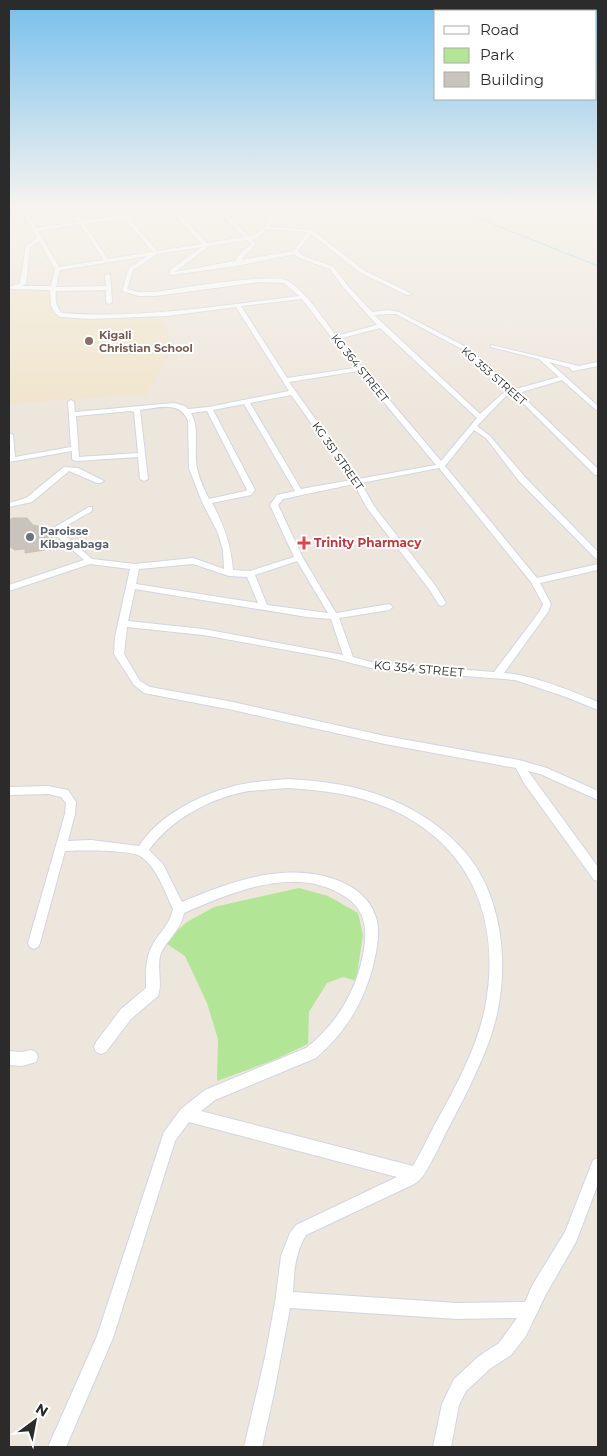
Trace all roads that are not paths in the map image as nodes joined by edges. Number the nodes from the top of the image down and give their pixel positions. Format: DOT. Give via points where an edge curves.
graph roads {
  1 [pos="24,276"];
  2 [pos="56,276"];
  3 [pos="108,276"];
  4 [pos="129,276"];
  5 [pos="338,276"];
  6 [pos="370,276"];
  7 [pos="52,288"];
  8 [pos="10,289"];
  9 [pos="107,289"];
  10 [pos="124,289"];
  11 [pos="408,294"];
  12 [pos="303,297"];
  13 [pos="109,302"];
  14 [pos="237,305"];
  15 [pos="372,314"];
  16 [pos="381,326"];
  17 [pos="335,338"];
  18 [pos="494,346"];
  19 [pos="540,357"];
  20 [pos="598,364"];
  21 [pos="580,368"];
  22 [pos="360,369"];
  23 [pos="555,371"];
  24 [pos="562,378"];
  25 [pos="287,380"];
  26 [pos="514,390"];
  27 [pos="294,392"];
  28 [pos="246,401"];
  29 [pos="71,402"];
  30 [pos="133,409"];
  31 [pos="208,409"];
  32 [pos="598,409"];
  33 [pos="188,411"];
  34 [pos="72,414"];
  35 [pos="481,419"];
  36 [pos="474,427"];
  37 [pos="10,435"];
  38 [pos="74,449"];
  39 [pos="140,456"];
  40 [pos="10,460"];
  41 [pos="441,466"];
  42 [pos="598,473"];
  43 [pos="144,479"];
  44 [pos="100,481"];
  45 [pos="356,482"];
  46 [pos="299,492"];
  47 [pos="206,502"];
  48 [pos="9,504"];
  49 [pos="89,509"];
  50 [pos="598,556"];
  51 [pos="299,558"];
  52 [pos="90,561"];
  53 [pos="135,567"];
  54 [pos="598,567"];
  55 [pos="229,573"];
  56 [pos="250,574"];
  57 [pos="535,582"];
  58 [pos="132,586"];
  59 [pos="9,588"];
  60 [pos="442,603"];
  61 [pos="263,606"];
  62 [pos="389,607"];
  63 [pos="334,616"];
  64 [pos="123,624"];
  65 [pos="349,659"];
  66 [pos="497,675"];
  67 [pos="598,706"];
  68 [pos="519,764"];
  69 [pos="9,792"];
  70 [pos="598,796"];
  71 [pos="61,846"];
  72 [pos="142,851"];
  73 [pos="598,876"];
  74 [pos="180,909"];
  75 [pos="34,944"];
  76 [pos="101,1047"];
  77 [pos="31,1057"];
  78 [pos="9,1058"];
  79 [pos="186,1114"];
  80 [pos="598,1165"];
  81 [pos="415,1174"];
  82 [pos="284,1300"];
  83 [pos="529,1310"];
  84 [pos="58,1447"];
  85 [pos="253,1447"];
  86 [pos="442,1447"];
  1 -- 8 [label="street" via="23,284"];
  2 -- 7 [label="street"];
  3 -- 9 [label="street"];
  4 -- 10 [label="street"];
  5 -- 15 [label="street"];
  6 -- 11 [label="street"];
  7 -- 8 [label="street, KG 364 STREET"];
  7 -- 9 [label="street, KG 364 STREET"];
  7 -- 14 [label="street" via="58,314 73,317 167,314"];
  9 -- 10 [label="street, KG 364 STREET"];
  9 -- 13 [label="street"];
  10 -- 12 [label="street, KG 364 STREET" via="139,294 155,294 277,279 288,282"];
  12 -- 14 [label="street"];
  12 -- 17 [label="street, KG 364 STREET"];
  14 -- 25 [label="street, KG 351 STREET"];
  15 -- 16 [label="street"];
  15 -- 26 [label="street, KG 353 STREET" via="394,312 434,331 464,348"];
  16 -- 17 [label="street"];
  16 -- 35 [label="street"];
  17 -- 22 [label="street, KG 364 STREET"];
  18 -- 19 [label="street"];
  19 -- 21 [label="street"];
  19 -- 23 [label="street"];
  20 -- 21 [label="street"];
  21 -- 23 [label="street"];
  22 -- 25 [label="street"];
  22 -- 41 [label="street, KG 364 STREET"];
  23 -- 24 [label="street"];
  24 -- 26 [label="street"];
  24 -- 32 [label="street"];
  25 -- 27 [label="street, KG 351 STREET"];
  26 -- 35 [label="street" via="504,395"];
  26 -- 42 [label="street, KG 353 STREET"];
  27 -- 28 [label="street"];
  27 -- 45 [label="street, KG 351 STREET"];
  28 -- 31 [label="street"];
  28 -- 46 [label="street"];
  29 -- 34 [label="street"];
  30 -- 33 [label="street" via="174,405"];
  30 -- 34 [label="street"];
  30 -- 39 [label="street" via="137,411"];
  31 -- 33 [label="street"];
  31 -- 47 [label="street" via="251,490"];
  33 -- 47 [label="street" via="193,429 193,467"];
  34 -- 38 [label="street"];
  35 -- 36 [label="street"];
  36 -- 41 [label="street"];
  36 -- 50 [label="street" via="488,437 522,479"];
  37 -- 40 [label="street"];
  38 -- 39 [label="street" via="75,457 81,460"];
  38 -- 40 [label="street"];
  39 -- 43 [label="street"];
  41 -- 45 [label="street"];
  41 -- 57 [label="street, KG 364 STREET"];
  44 -- 48 [label="street" via="67,469 28,500"];
  45 -- 46 [label="street"];
  45 -- 60 [label="street, KG 351 STREET"];
  46 -- 51 [label="street" via="280,497 274,505"];
  47 -- 55 [label="street" via="225,541"];
  49 -- 52 [label="street" via="54,530"];
  51 -- 56 [label="street"];
  51 -- 63 [label="street"];
  52 -- 53 [label="street"];
  52 -- 59 [label="street"];
  53 -- 55 [label="street" via="193,561"];
  53 -- 58 [label="street"];
  54 -- 57 [label="street"];
  55 -- 56 [label="street"];
  56 -- 61 [label="street"];
  57 -- 66 [label="street, KG 364 STREET" via="547,604 544,612"];
  58 -- 61 [label="street"];
  58 -- 64 [label="street"];
  61 -- 63 [label="street"];
  62 -- 63 [label="street"];
  63 -- 65 [label="street"];
  64 -- 65 [label="street, KG 354 STREET" via="202,632"];
  64 -- 68 [label="street" via="119,654 137,683 147,690 403,744"];
  65 -- 66 [label="street, KG 354 STREET" via="399,669"];
  66 -- 67 [label="street, KG 354 STREET" via="550,687"];
  68 -- 70 [label="street" via="543,771"];
  68 -- 73 [label="street"];
  69 -- 71 [label="street" via="48,790 68,796 70,814"];
  71 -- 72 [label="street" via="91,845"];
  71 -- 75 [label="street"];
  72 -- 74 [label="street" via="159,868"];
  72 -- 81 [label="street" via="162,827 205,799 235,788 301,784 352,792 402,809 421,818 466,861 489,914 494,942 492,998 487,1028 460,1094"];
  74 -- 76 [label="street" via="176,926 157,949 153,991 126,1014"];
  74 -- 79 [label="street" via="246,884 298,877 344,890 358,899 369,915 372,936 362,988 321,1046 210,1095"];
  77 -- 78 [label="street" via="22,1060"];
  79 -- 81 [label="street"];
  79 -- 84 [label="street" via="169,1137 105,1338"];
  80 -- 83 [label="street" via="570,1237"];
  81 -- 82 [label="street" via="301,1230 293,1240 287,1264"];
  82 -- 83 [label="street" via="457,1311"];
  82 -- 85 [label="street"];
  83 -- 86 [label="street" via="514,1340 460,1385 451,1404"];
}
